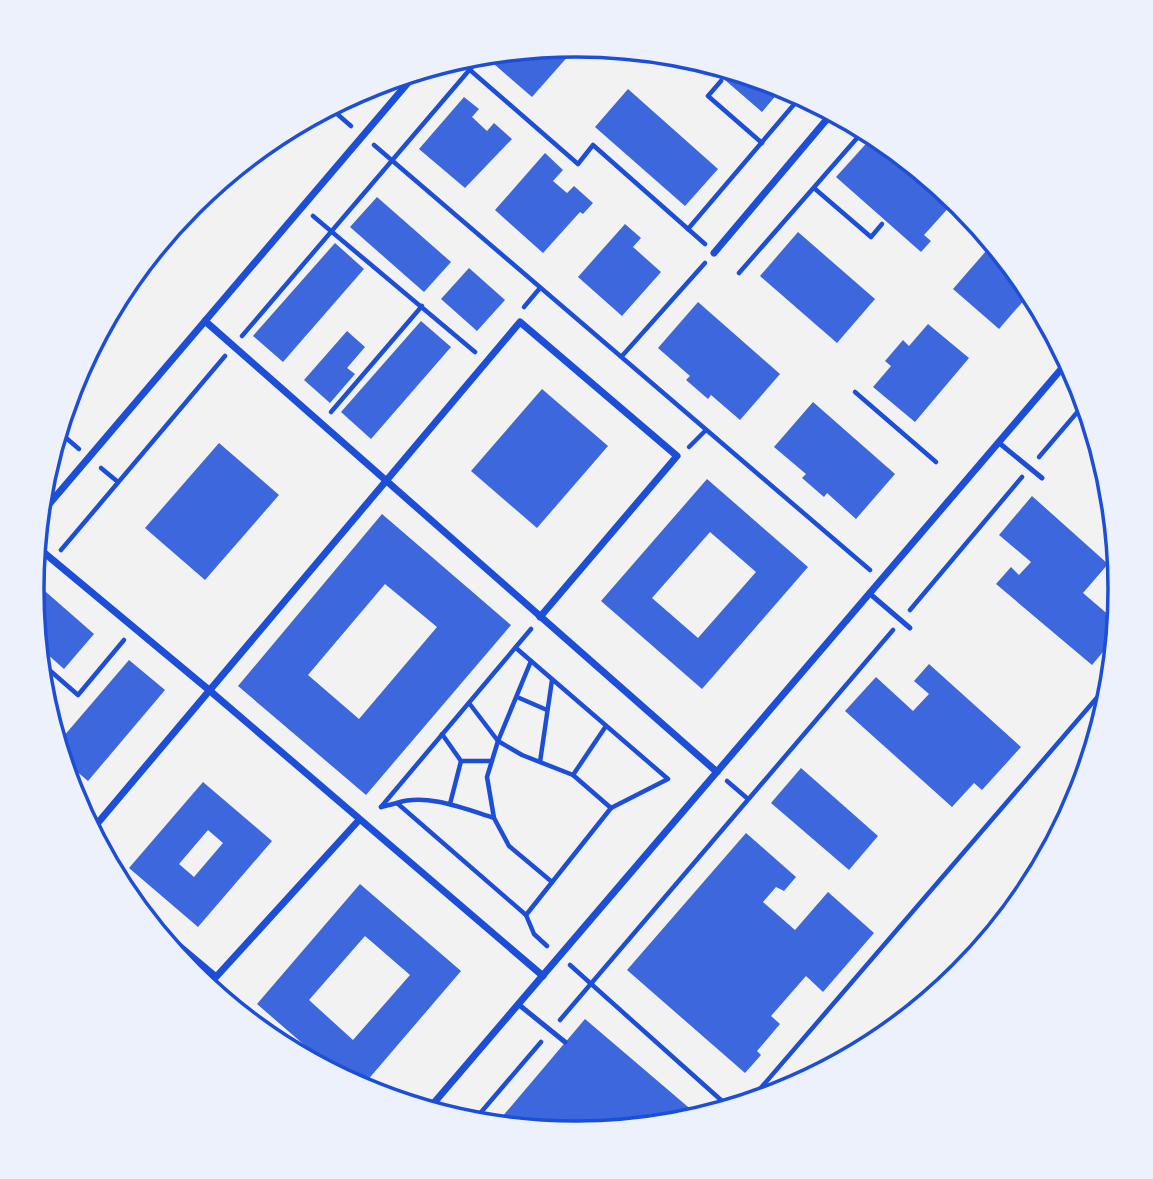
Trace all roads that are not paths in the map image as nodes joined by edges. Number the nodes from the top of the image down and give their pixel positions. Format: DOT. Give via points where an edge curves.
graph roads {
  1 [pos="407,85"];
  2 [pos="827,120"];
  3 [pos="714,253"];
  4 [pos="205,321"];
  5 [pos="1062,370"];
  6 [pos="998,442"];
  7 [pos="1042,478"];
  8 [pos="385,480"];
  9 [pos="51,501"];
  10 [pos="45,555"];
  11 [pos="869,593"];
  12 [pos="540,617"];
  13 [pos="910,628"];
  14 [pos="209,690"];
  15 [pos="717,772"];
  16 [pos="359,820"];
  17 [pos="98,822"];
  18 [pos="186,951"];
  19 [pos="542,976"];
  20 [pos="518,1004"];
  21 [pos="565,1042"];
  22 [pos="434,1103"];
  1 -- 4 [label="street"];
  2 -- 3 [label="street"];
  4 -- 8 [label="street"];
  4 -- 9 [label="street"];
  5 -- 6 [label="street"];
  6 -- 7 [label="lane"];
  6 -- 11 [label="street"];
  8 -- 12 [label="street"];
  8 -- 12 [label="street" via="520,322 677,456"];
  8 -- 14 [label="street"];
  10 -- 14 [label="street"];
  11 -- 13 [label="lane"];
  11 -- 15 [label="street"];
  12 -- 15 [label="street"];
  14 -- 16 [label="street"];
  14 -- 17 [label="street"];
  15 -- 19 [label="street"];
  16 -- 18 [label="street" via="216,977"];
  16 -- 19 [label="street"];
  19 -- 20 [label="street"];
  20 -- 21 [label="lane"];
  20 -- 22 [label="street"];
}
